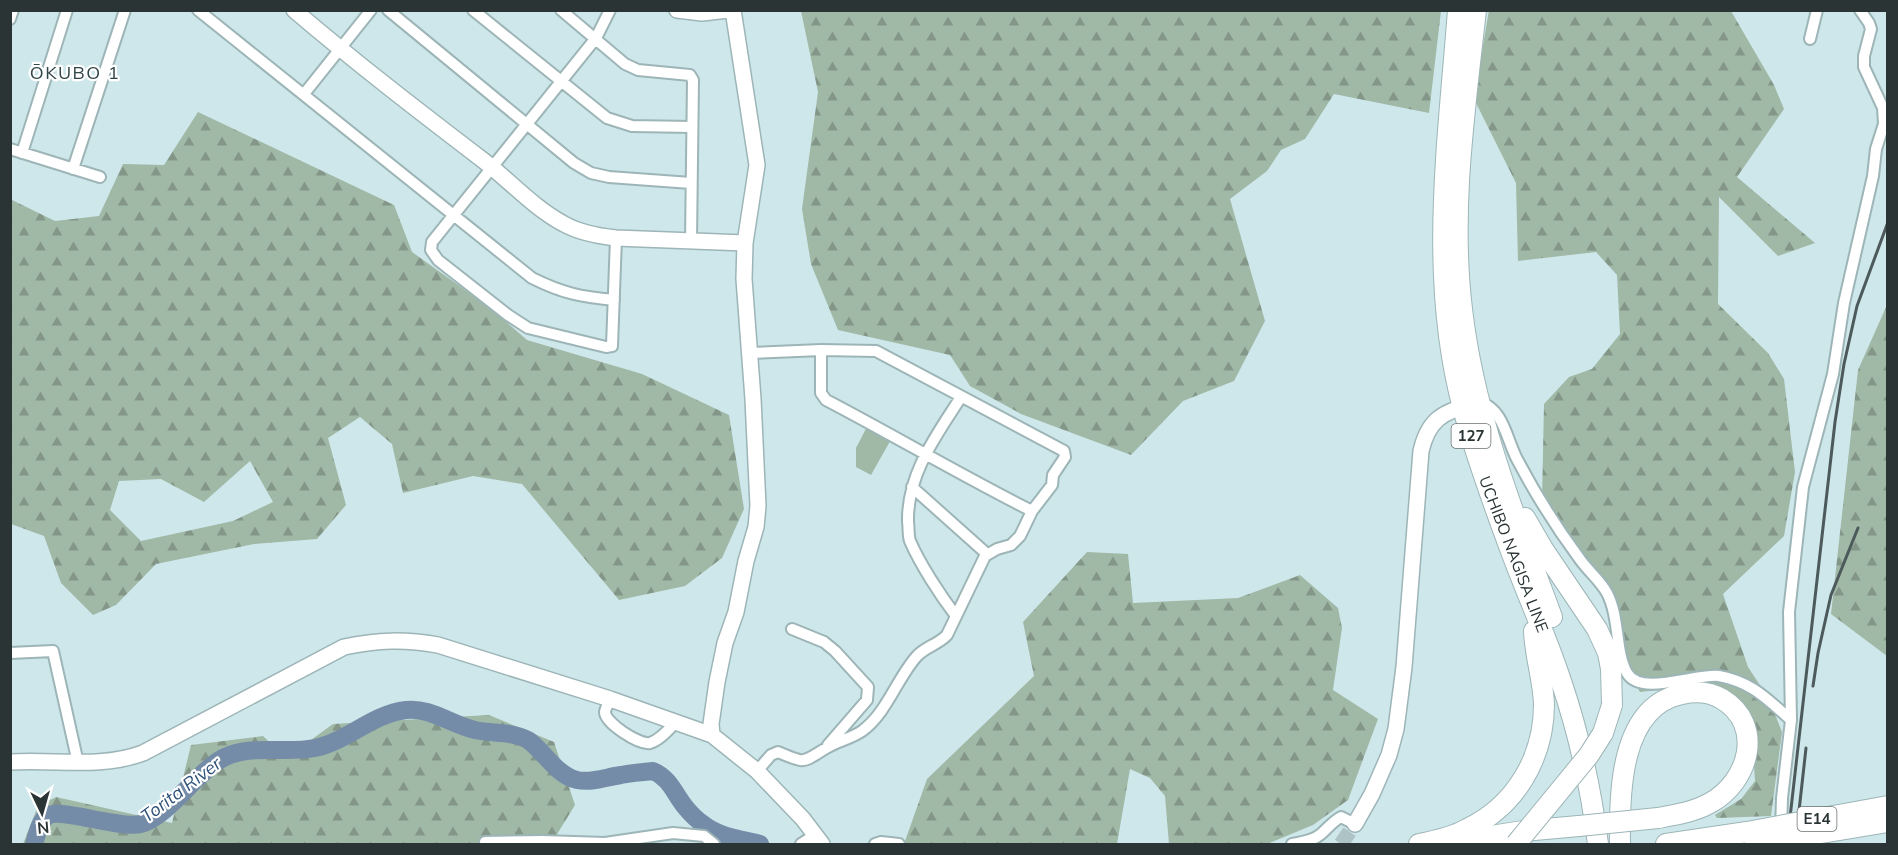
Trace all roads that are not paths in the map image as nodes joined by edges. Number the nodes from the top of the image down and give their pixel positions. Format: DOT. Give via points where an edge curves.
graph roads {
  1 [pos="13,10"];
  2 [pos="67,10"];
  3 [pos="125,10"];
  4 [pos="198,10"];
  5 [pos="294,10"];
  6 [pos="371,10"];
  7 [pos="388,10"];
  8 [pos="472,10"];
  9 [pos="561,10"];
  10 [pos="610,10"];
  11 [pos="677,10"];
  12 [pos="728,10"];
  13 [pos="733,10"];
  14 [pos="1458,10"];
  15 [pos="1476,10"];
  16 [pos="1816,10"];
  17 [pos="1860,10"];
  18 [pos="10,19"];
  19 [pos="596,39"];
  20 [pos="1810,39"];
  21 [pos="341,50"];
  22 [pos="562,80"];
  23 [pos="304,94"];
  24 [pos="527,123"];
  25 [pos="692,127"];
  26 [pos="10,149"];
  27 [pos="22,153"];
  28 [pos="492,167"];
  29 [pos="73,169"];
  30 [pos="100,177"];
  31 [pos="691,183"];
  32 [pos="454,216"];
  33 [pos="616,238"];
  34 [pos="691,241"];
  35 [pos="745,243"];
  36 [pos="614,300"];
  37 [pos="821,350"];
  38 [pos="750,353"];
  39 [pos="961,397"];
  40 [pos="1472,405"];
  41 [pos="926,453"];
  42 [pos="1503,479"];
  43 [pos="912,486"];
  44 [pos="1032,511"];
  45 [pos="987,554"];
  46 [pos="1533,604"];
  47 [pos="956,616"];
  48 [pos="792,629"];
  49 [pos="10,653"];
  50 [pos="610,699"];
  51 [pos="1791,720"];
  52 [pos="676,722"];
  53 [pos="712,735"];
  54 [pos="827,748"];
  55 [pos="10,762"];
  56 [pos="78,763"];
  57 [pos="756,771"];
  58 [pos="1887,806"];
  59 [pos="1887,822"];
  60 [pos="1355,824"];
  61 [pos="1751,838"];
  62 [pos="819,840"];
  63 [pos="485,842"];
  64 [pos="714,844"];
  65 [pos="801,844"];
  66 [pos="875,844"];
  67 [pos="899,844"];
  68 [pos="1292,844"];
  69 [pos="1419,844"];
  70 [pos="1439,844"];
  71 [pos="1516,844"];
  72 [pos="1598,844"];
  73 [pos="1612,844"];
  74 [pos="1620,844"];
  75 [pos="1666,844"];
  76 [pos="1780,844"];
  1 -- 18 [label="street"];
  2 -- 27 [label="street"];
  3 -- 29 [label="street"];
  4 -- 23 [label="street"];
  5 -- 21 [label="street"];
  6 -- 21 [label="street"];
  7 -- 24 [label="street"];
  8 -- 22 [label="street"];
  9 -- 19 [label="street"];
  10 -- 19 [label="street"];
  11 -- 12 [label="street"];
  13 -- 35 [label="street" via="757,165"];
  14 -- 40 [label="highway, UCHIBO NAGISA LINE / 127" via="1442,255 1446,315"];
  15 -- 40 [label="highway, UCHIBO NAGISA LINE / 127" via="1461,137 1458,251"];
  16 -- 20 [label="street"];
  17 -- 51 [label="street" via="1871,28 1864,67 1883,108 1884,124 1844,303 1833,374 1803,487 1789,612"];
  19 -- 22 [label="street"];
  19 -- 25 [label="street" via="638,70 690,75"];
  21 -- 23 [label="street"];
  21 -- 28 [label="street"];
  22 -- 24 [label="street"];
  22 -- 25 [label="street" via="607,118 633,126"];
  23 -- 32 [label="street"];
  24 -- 28 [label="street"];
  24 -- 31 [label="street" via="591,173"];
  25 -- 31 [label="street"];
  26 -- 27 [label="street"];
  27 -- 29 [label="street"];
  28 -- 32 [label="street"];
  28 -- 33 [label="street" via="547,214 566,225 595,236"];
  29 -- 30 [label="street"];
  31 -- 34 [label="street"];
  32 -- 36 [label="street" via="532,278 585,298"];
  32 -- 36 [label="street" via="432,242 431,250 438,260 528,328 612,346"];
  33 -- 34 [label="street"];
  33 -- 36 [label="street"];
  34 -- 35 [label="street"];
  35 -- 38 [label="street"];
  37 -- 38 [label="street"];
  37 -- 39 [label="street" via="876,351"];
  37 -- 41 [label="street" via="821,393 826,400"];
  38 -- 53 [label="street" via="756,527 717,682"];
  39 -- 41 [label="street"];
  39 -- 44 [label="street" via="1065,452 1052,485"];
  40 -- 42 [label="highway, UCHIBO NAGISA LINE / 127"];
  40 -- 46 [label="highway, UCHIBO NAGISA LINE / 127" via="1475,449"];
  40 -- 51 [label="street" via="1491,405 1498,414 1516,457 1549,514 1606,592 1628,675 1650,684 1717,676 1751,686"];
  40 -- 60 [label="street" via="1433,422 1425,433 1396,729 1389,755"];
  41 -- 43 [label="street"];
  41 -- 44 [label="street"];
  42 -- 71 [label="highway, bridge" via="1543,549 1597,630 1611,669 1612,705 1603,733"];
  42 -- 73 [label="highway, UCHIBO NAGISA LINE / 127" via="1586,717"];
  43 -- 45 [label="street"];
  43 -- 47 [label="street" via="909,539"];
  44 -- 45 [label="street" via="1011,545"];
  45 -- 47 [label="street"];
  46 -- 69 [label="highway" via="1544,701 1543,730 1535,757 1513,795 1494,812 1468,829"];
  46 -- 72 [label="highway, UCHIBO NAGISA LINE / 127" via="1573,717"];
  47 -- 54 [label="street" via="947,635 918,655 862,731"];
  48 -- 54 [label="street" via="824,642 868,687 867,700"];
  49 -- 56 [label="street" via="53,651"];
  50 -- 52 [label="street"];
  50 -- 52 [label="street" via="607,718 627,736 643,743 661,737"];
  50 -- 56 [label="street" via="438,645 410,640 369,642 344,646 143,753 107,763"];
  51 -- 76 [label="street"];
  52 -- 53 [label="street"];
  53 -- 57 [label="street"];
  54 -- 57 [label="street" via="812,759 800,761 778,752"];
  55 -- 56 [label="street"];
  57 -- 62 [label="street"];
  58 -- 61 [label="highway, E14, bridge"];
  59 -- 61 [label="highway, E14, bridge"];
  60 -- 68 [label="street" via="1341,817 1319,836"];
  61 -- 75 [label="highway, E14"];
  62 -- 65 [label="street"];
  63 -- 64 [label="street" via="604,843 673,833 704,836"];
  66 -- 67 [label="street"];
  70 -- 74 [label="highway, bridge" via="1523,831 1579,826 1658,818 1710,803 1737,779 1747,755 1743,723 1722,699 1704,692 1667,697 1645,717 1634,736 1621,780"];
}
